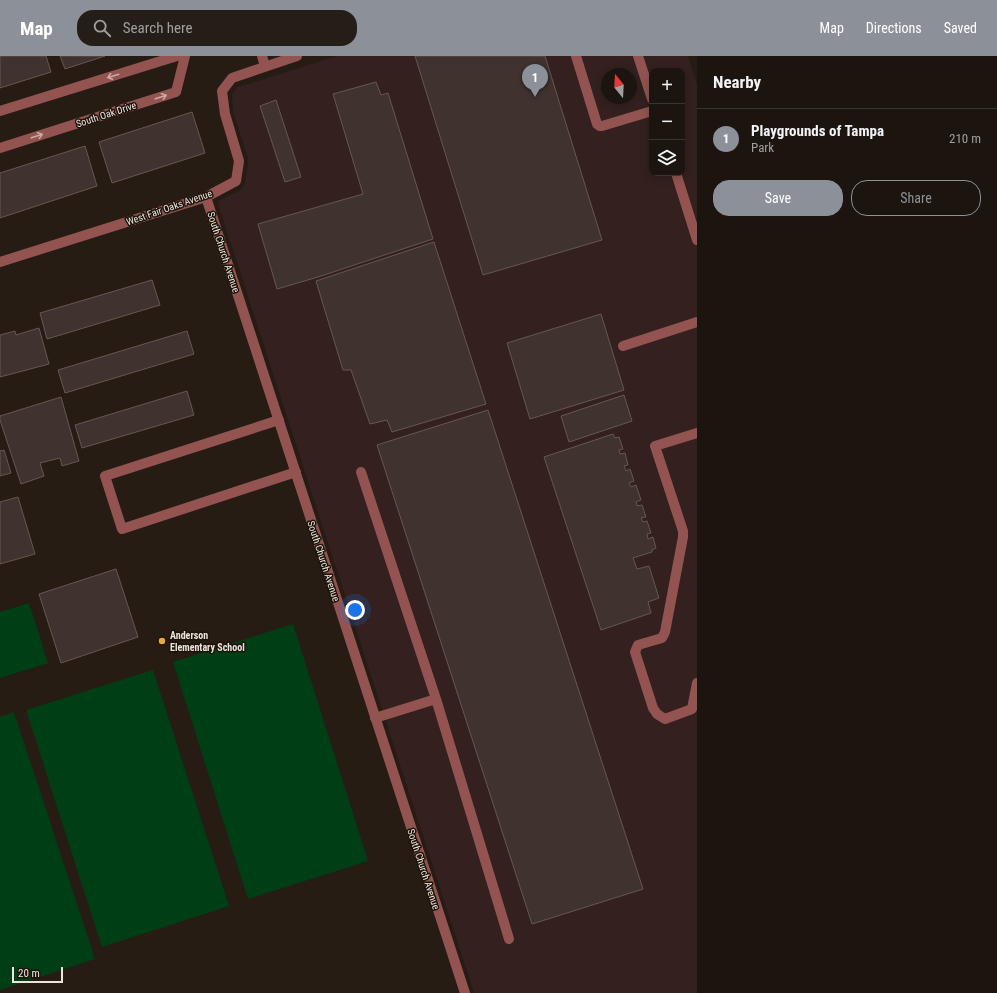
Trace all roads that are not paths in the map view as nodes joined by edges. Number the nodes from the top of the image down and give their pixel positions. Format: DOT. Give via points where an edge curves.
graph roads {
  1 [pos="177,56"];
  2 [pos="185,56"];
  3 [pos="262,56"];
  4 [pos="297,56"];
  5 [pos="576,56"];
  6 [pos="638,56"];
  7 [pos="265,66"];
  8 [pos="649,90"];
  9 [pos="0,111"];
  10 [pos="649,112"];
  11 [pos="0,148"];
  12 [pos="677,176"];
  13 [pos="206,196"];
  14 [pos="697,240"];
  15 [pos="0,262"];
  16 [pos="697,322"];
  17 [pos="622,346"];
  18 [pos="279,420"];
  19 [pos="697,433"];
  20 [pos="296,472"];
  21 [pos="361,472"];
  22 [pos="697,683"];
  23 [pos="436,700"];
  24 [pos="376,718"];
  25 [pos="509,939"];
  26 [pos="465,993"];
  1 -- 9 [label="street, one-way"];
  11 -- 2 [label="street, South Oak Drive, one-way" via="176,92"];
  3 -- 7 [label="street"];
  4 -- 7 [label="street, West Fair Oaks Avenue"];
  5 -- 10 [label="street" via="600,126"];
  6 -- 8 [label="street"];
  7 -- 13 [label="street, West Fair Oaks Avenue" via="232,78 222,91 225,114 239,161 236,181"];
  12 -- 14 [label="street"];
  13 -- 15 [label="street, West Fair Oaks Avenue"];
  13 -- 18 [label="street, South Church Avenue"];
  16 -- 17 [label="street"];
  18 -- 20 [label="street, South Church Avenue"];
  18 -- 20 [label="street" via="105,476 119,521 122,528"];
  19 -- 22 [label="street" via="655,446 683,537 665,632 662,638 638,645 635,652 654,708 657,714 665,719 692,709"];
  20 -- 24 [label="street, South Church Avenue"];
  21 -- 23 [label="street"];
  23 -- 24 [label="street"];
  23 -- 25 [label="street"];
  24 -- 26 [label="street, South Church Avenue"];
}
